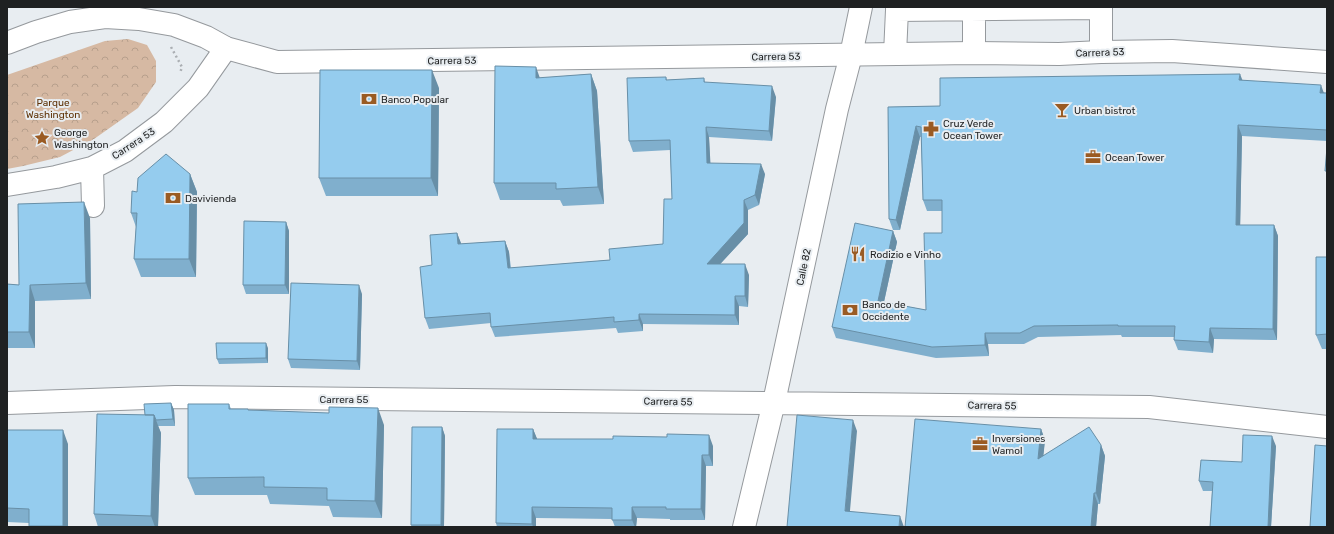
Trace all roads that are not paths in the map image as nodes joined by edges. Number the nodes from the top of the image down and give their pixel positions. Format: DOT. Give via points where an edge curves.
graph roads {
  1 [pos="68,7"];
  2 [pos="861,7"];
  3 [pos="1101,7"];
  4 [pos="897,8"];
  5 [pos="974,9"];
  6 [pos="36,32"];
  7 [pos="7,43"];
  8 [pos="226,48"];
  9 [pos="1101,52"];
  10 [pos="974,53"];
  11 [pos="895,54"];
  12 [pos="851,55"];
  13 [pos="1327,62"];
  14 [pos="92,168"];
  15 [pos="7,185"];
  16 [pos="93,206"];
  17 [pos="774,402"];
  18 [pos="7,403"];
  19 [pos="1327,427"];
  20 [pos="744,527"];
  1 -- 6 [label="street"];
  2 -- 12 [label="street, Calle 82"];
  3 -- 5 [label="street"];
  3 -- 9 [label="street"];
  4 -- 5 [label="street"];
  4 -- 11 [label="street"];
  5 -- 10 [label="street"];
  6 -- 7 [label="street, Carrera 53"];
  6 -- 8 [label="street, Carrera 53" via="77,21 105,17 139,19 174,25"];
  8 -- 12 [label="street, Carrera 53" via="277,62"];
  8 -- 14 [label="street, Carrera 53" via="198,88 164,122 125,150"];
  9 -- 10 [label="street, Carrera 53"];
  9 -- 13 [label="street, Carrera 53" via="1172,51"];
  10 -- 11 [label="street, Carrera 53"];
  11 -- 12 [label="street, Carrera 53"];
  12 -- 17 [label="street, Calle 82"];
  14 -- 15 [label="street, Carrera 53" via="56,178"];
  14 -- 16 [label="street"];
  17 -- 18 [label="street, Carrera 55" via="175,397"];
  17 -- 19 [label="street, Carrera 55" via="1148,407"];
  17 -- 20 [label="street, Calle 82"];
}
